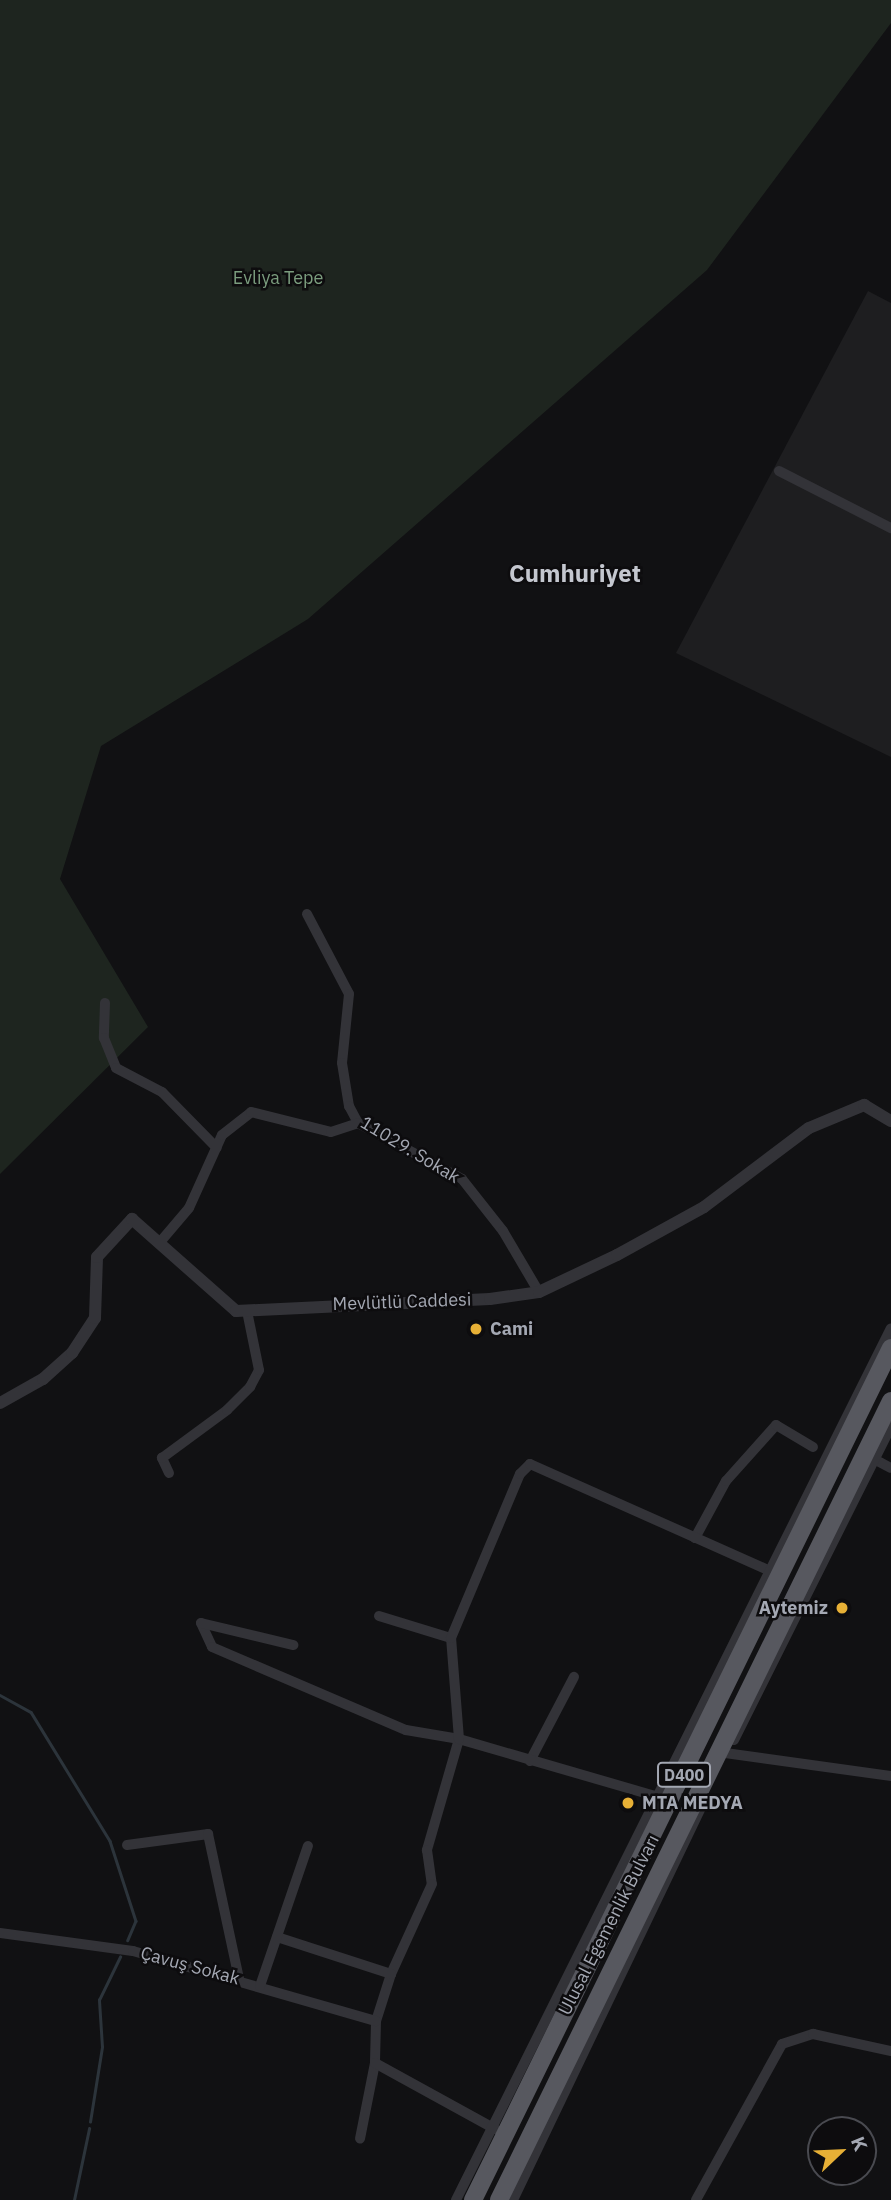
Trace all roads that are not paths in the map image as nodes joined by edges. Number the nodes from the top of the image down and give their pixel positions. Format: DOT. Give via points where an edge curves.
graph roads {
  1 [pos="779,471"];
  2 [pos="891,528"];
  3 [pos="307,914"];
  4 [pos="105,1003"];
  5 [pos="891,1121"];
  6 [pos="358,1123"];
  7 [pos="216,1148"];
  8 [pos="161,1241"];
  9 [pos="539,1292"];
  10 [pos="247,1311"];
  11 [pos="891,1328"];
  12 [pos="891,1348"];
  13 [pos="891,1401"];
  14 [pos="0,1403"];
  15 [pos="891,1427"];
  16 [pos="813,1447"];
  17 [pos="870,1457"];
  18 [pos="891,1468"];
  19 [pos="169,1472"];
  20 [pos="695,1538"];
  21 [pos="770,1571"];
  22 [pos="379,1616"];
  23 [pos="451,1638"];
  24 [pos="293,1645"];
  25 [pos="574,1677"];
  26 [pos="460,1738"];
  27 [pos="723,1753"];
  28 [pos="530,1761"];
  29 [pos="891,1776"];
  30 [pos="664,1799"];
  31 [pos="690,1810"];
  32 [pos="127,1845"];
  33 [pos="308,1846"];
  34 [pos="0,1933"];
  35 [pos="277,1937"];
  36 [pos="391,1974"];
  37 [pos="240,1979"];
  38 [pos="260,1986"];
  39 [pos="376,2021"];
  40 [pos="891,2051"];
  41 [pos="375,2063"];
  42 [pos="498,2131"];
  43 [pos="360,2139"];
  44 [pos="456,2200"];
  45 [pos="473,2200"];
  46 [pos="499,2200"];
  47 [pos="513,2200"];
  48 [pos="696,2200"];
  1 -- 2 [label="street"];
  3 -- 6 [label="street, 11029. Sokak" via="349,994 342,1063 349,1106"];
  4 -- 7 [label="street" via="104,1038 116,1068 162,1092"];
  5 -- 9 [label="street, Mevlütlü Caddesi" via="864,1105 809,1128 704,1207"];
  6 -- 7 [label="street" via="331,1132 251,1112 222,1135"];
  6 -- 9 [label="street, 11029. Sokak" via="462,1180 503,1231"];
  7 -- 8 [label="street" via="189,1208"];
  8 -- 10 [label="street" via="236,1311"];
  8 -- 14 [label="street" via="132,1219 97,1257 95,1318 72,1353 43,1379"];
  9 -- 10 [label="street, Mevlütlü Caddesi" via="490,1299"];
  10 -- 19 [label="street" via="259,1370 250,1387 227,1410 162,1458"];
  11 -- 21 [label="street"];
  12 -- 30 [label="highway, Ulusal Egemenlik Bulvarı / D400"];
  13 -- 17 [label="highway, Ulusal Egemenlik Bulvarı / D400"];
  15 -- 17 [label="street"];
  16 -- 20 [label="street" via="776,1425 726,1481"];
  17 -- 18 [label="street"];
  17 -- 27 [label="highway, Ulusal Egemenlik Bulvarı / D400"];
  20 -- 21 [label="street"];
  20 -- 23 [label="street" via="530,1464 520,1474"];
  21 -- 30 [label="street"];
  22 -- 23 [label="street"];
  23 -- 26 [label="street"];
  24 -- 26 [label="street" via="201,1623 212,1647 406,1730"];
  25 -- 28 [label="street"];
  26 -- 28 [label="street"];
  26 -- 36 [label="street" via="427,1850 432,1884"];
  27 -- 29 [label="street"];
  27 -- 31 [label="highway, Ulusal Egemenlik Bulvarı / D400"];
  27 -- 47 [label="street"];
  28 -- 30 [label="street"];
  30 -- 31 [label="highway"];
  30 -- 42 [label="highway, Ulusal Egemenlik Bulvarı / D400"];
  31 -- 46 [label="highway, Ulusal Egemenlik Bulvarı / D400"];
  32 -- 37 [label="street" via="208,1834"];
  33 -- 35 [label="street"];
  34 -- 37 [label="street, Çavuş Sokak" via="133,1951"];
  35 -- 36 [label="street"];
  35 -- 38 [label="street"];
  36 -- 39 [label="street"];
  37 -- 38 [label="street, Çavuş Sokak"];
  38 -- 39 [label="street, Çavuş Sokak"];
  39 -- 41 [label="street"];
  40 -- 48 [label="street" via="813,2034 782,2044"];
  41 -- 42 [label="street"];
  41 -- 43 [label="street"];
  42 -- 44 [label="street"];
  42 -- 45 [label="highway, Ulusal Egemenlik Bulvarı / D400"];
}
